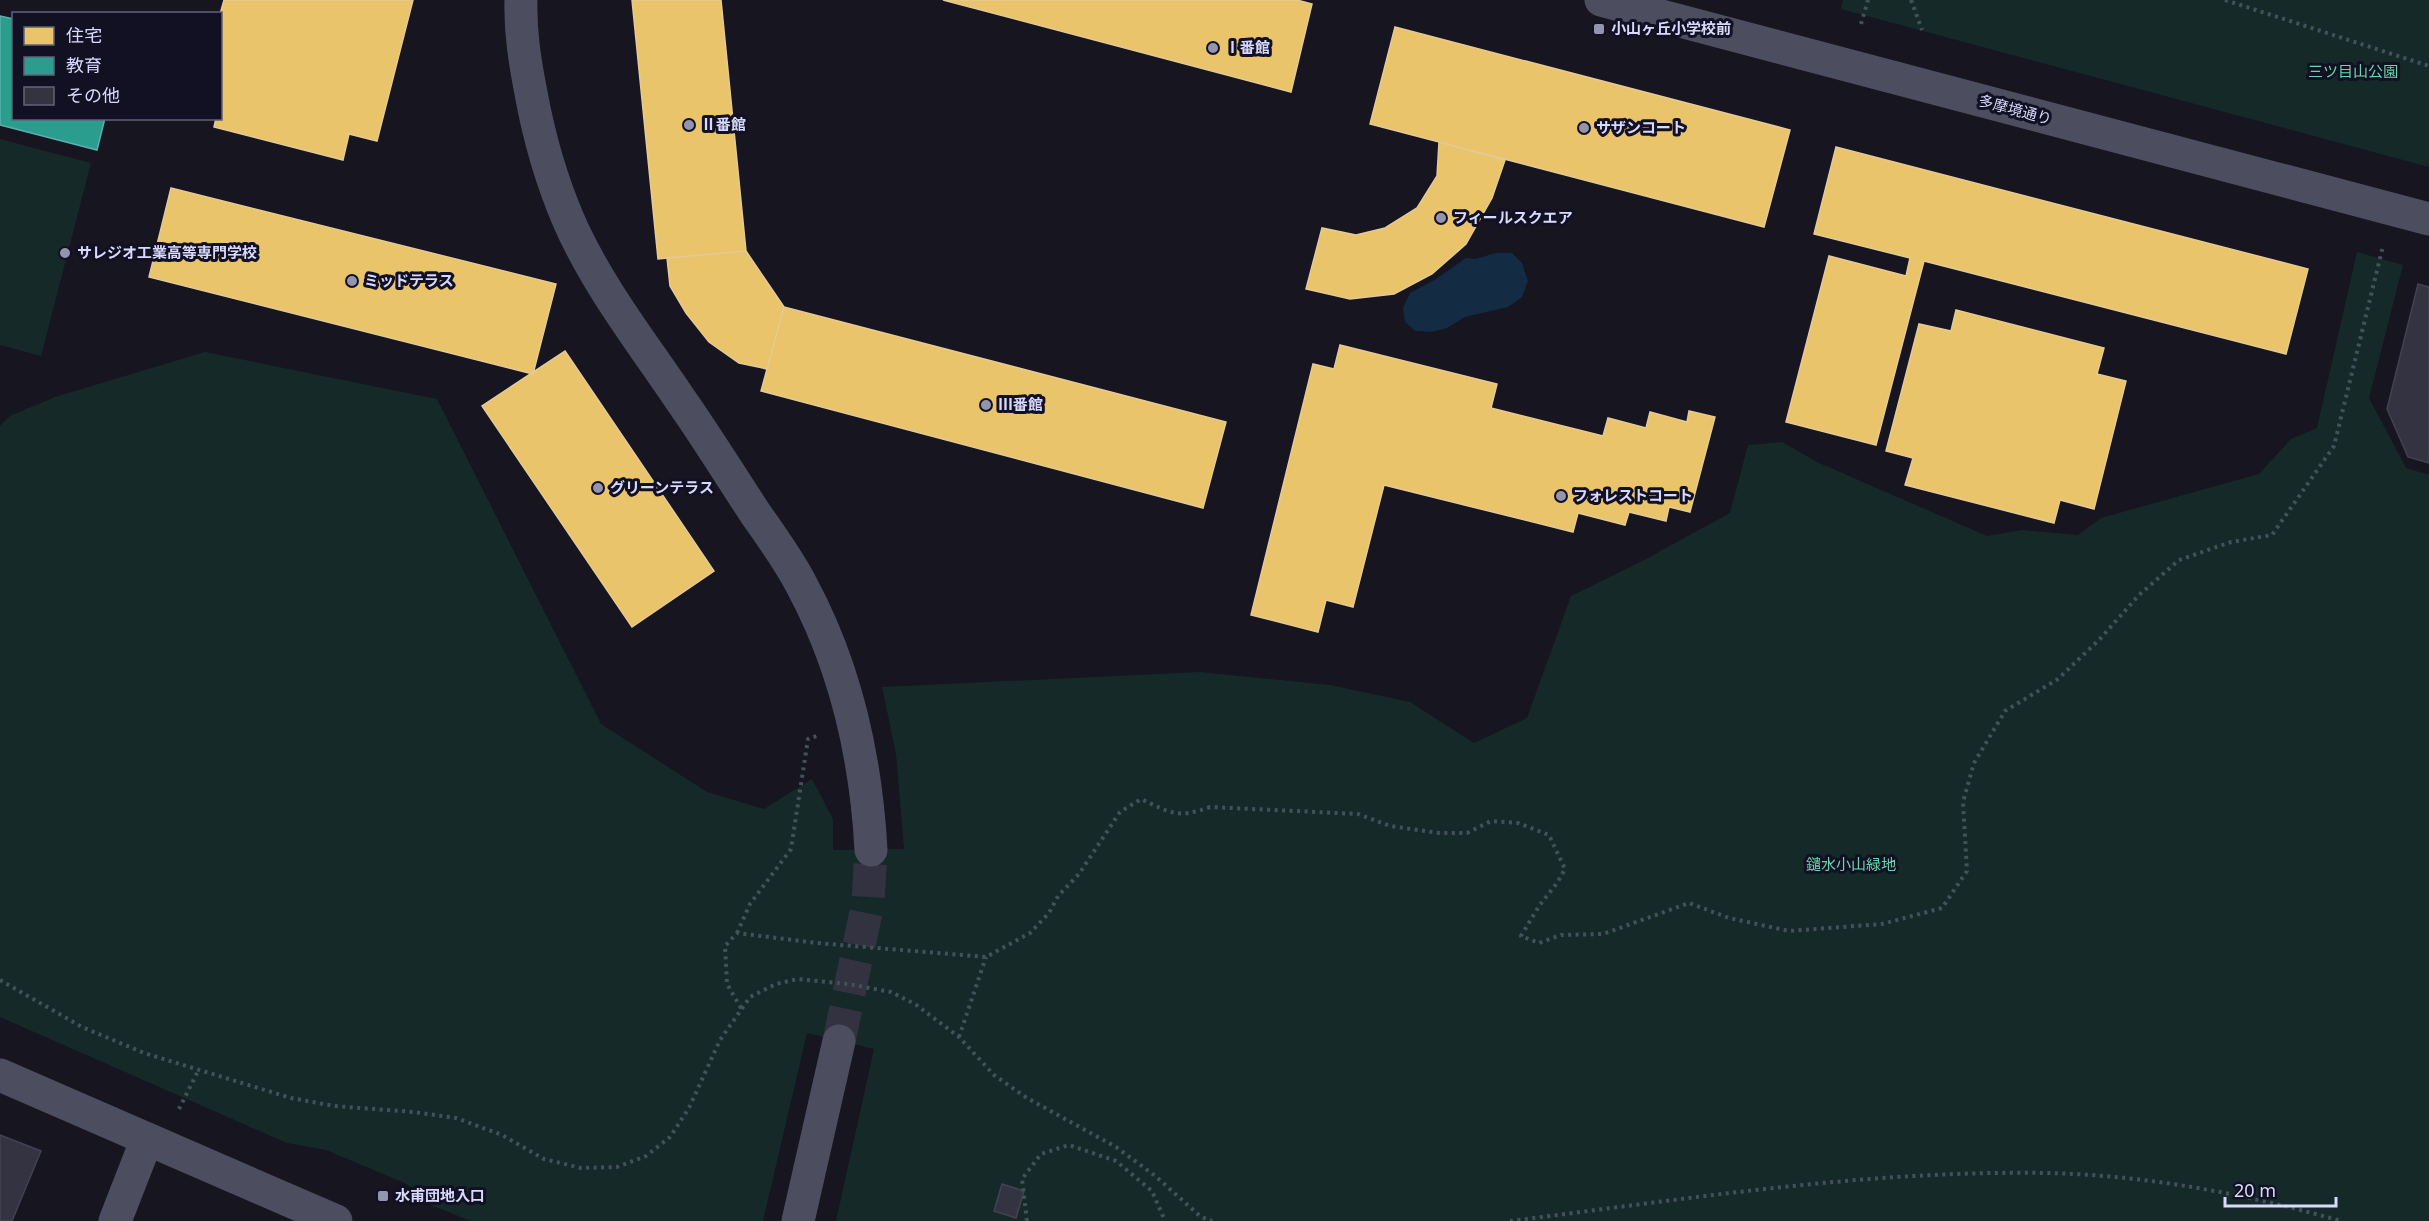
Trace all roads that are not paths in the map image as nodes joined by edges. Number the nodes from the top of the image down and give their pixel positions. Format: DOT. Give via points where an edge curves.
graph roads {
  1 [pos="521,0"];
  2 [pos="1600,0"];
  3 [pos="2429,219"];
  4 [pos="871,850"];
  5 [pos="840,1041"];
  6 [pos="0,1076"];
  7 [pos="147,1139"];
  8 [pos="115,1221"];
  9 [pos="336,1221"];
  10 [pos="798,1221"];
  1 -- 4 [label="street" via="523,55 536,124 555,187 592,266 802,585 836,662 855,722"];
  2 -- 3 [label="street, 多摩境通り"];
  5 -- 10 [label="street"];
  6 -- 7 [label="street"];
  7 -- 8 [label="street"];
  7 -- 9 [label="street"];
}
